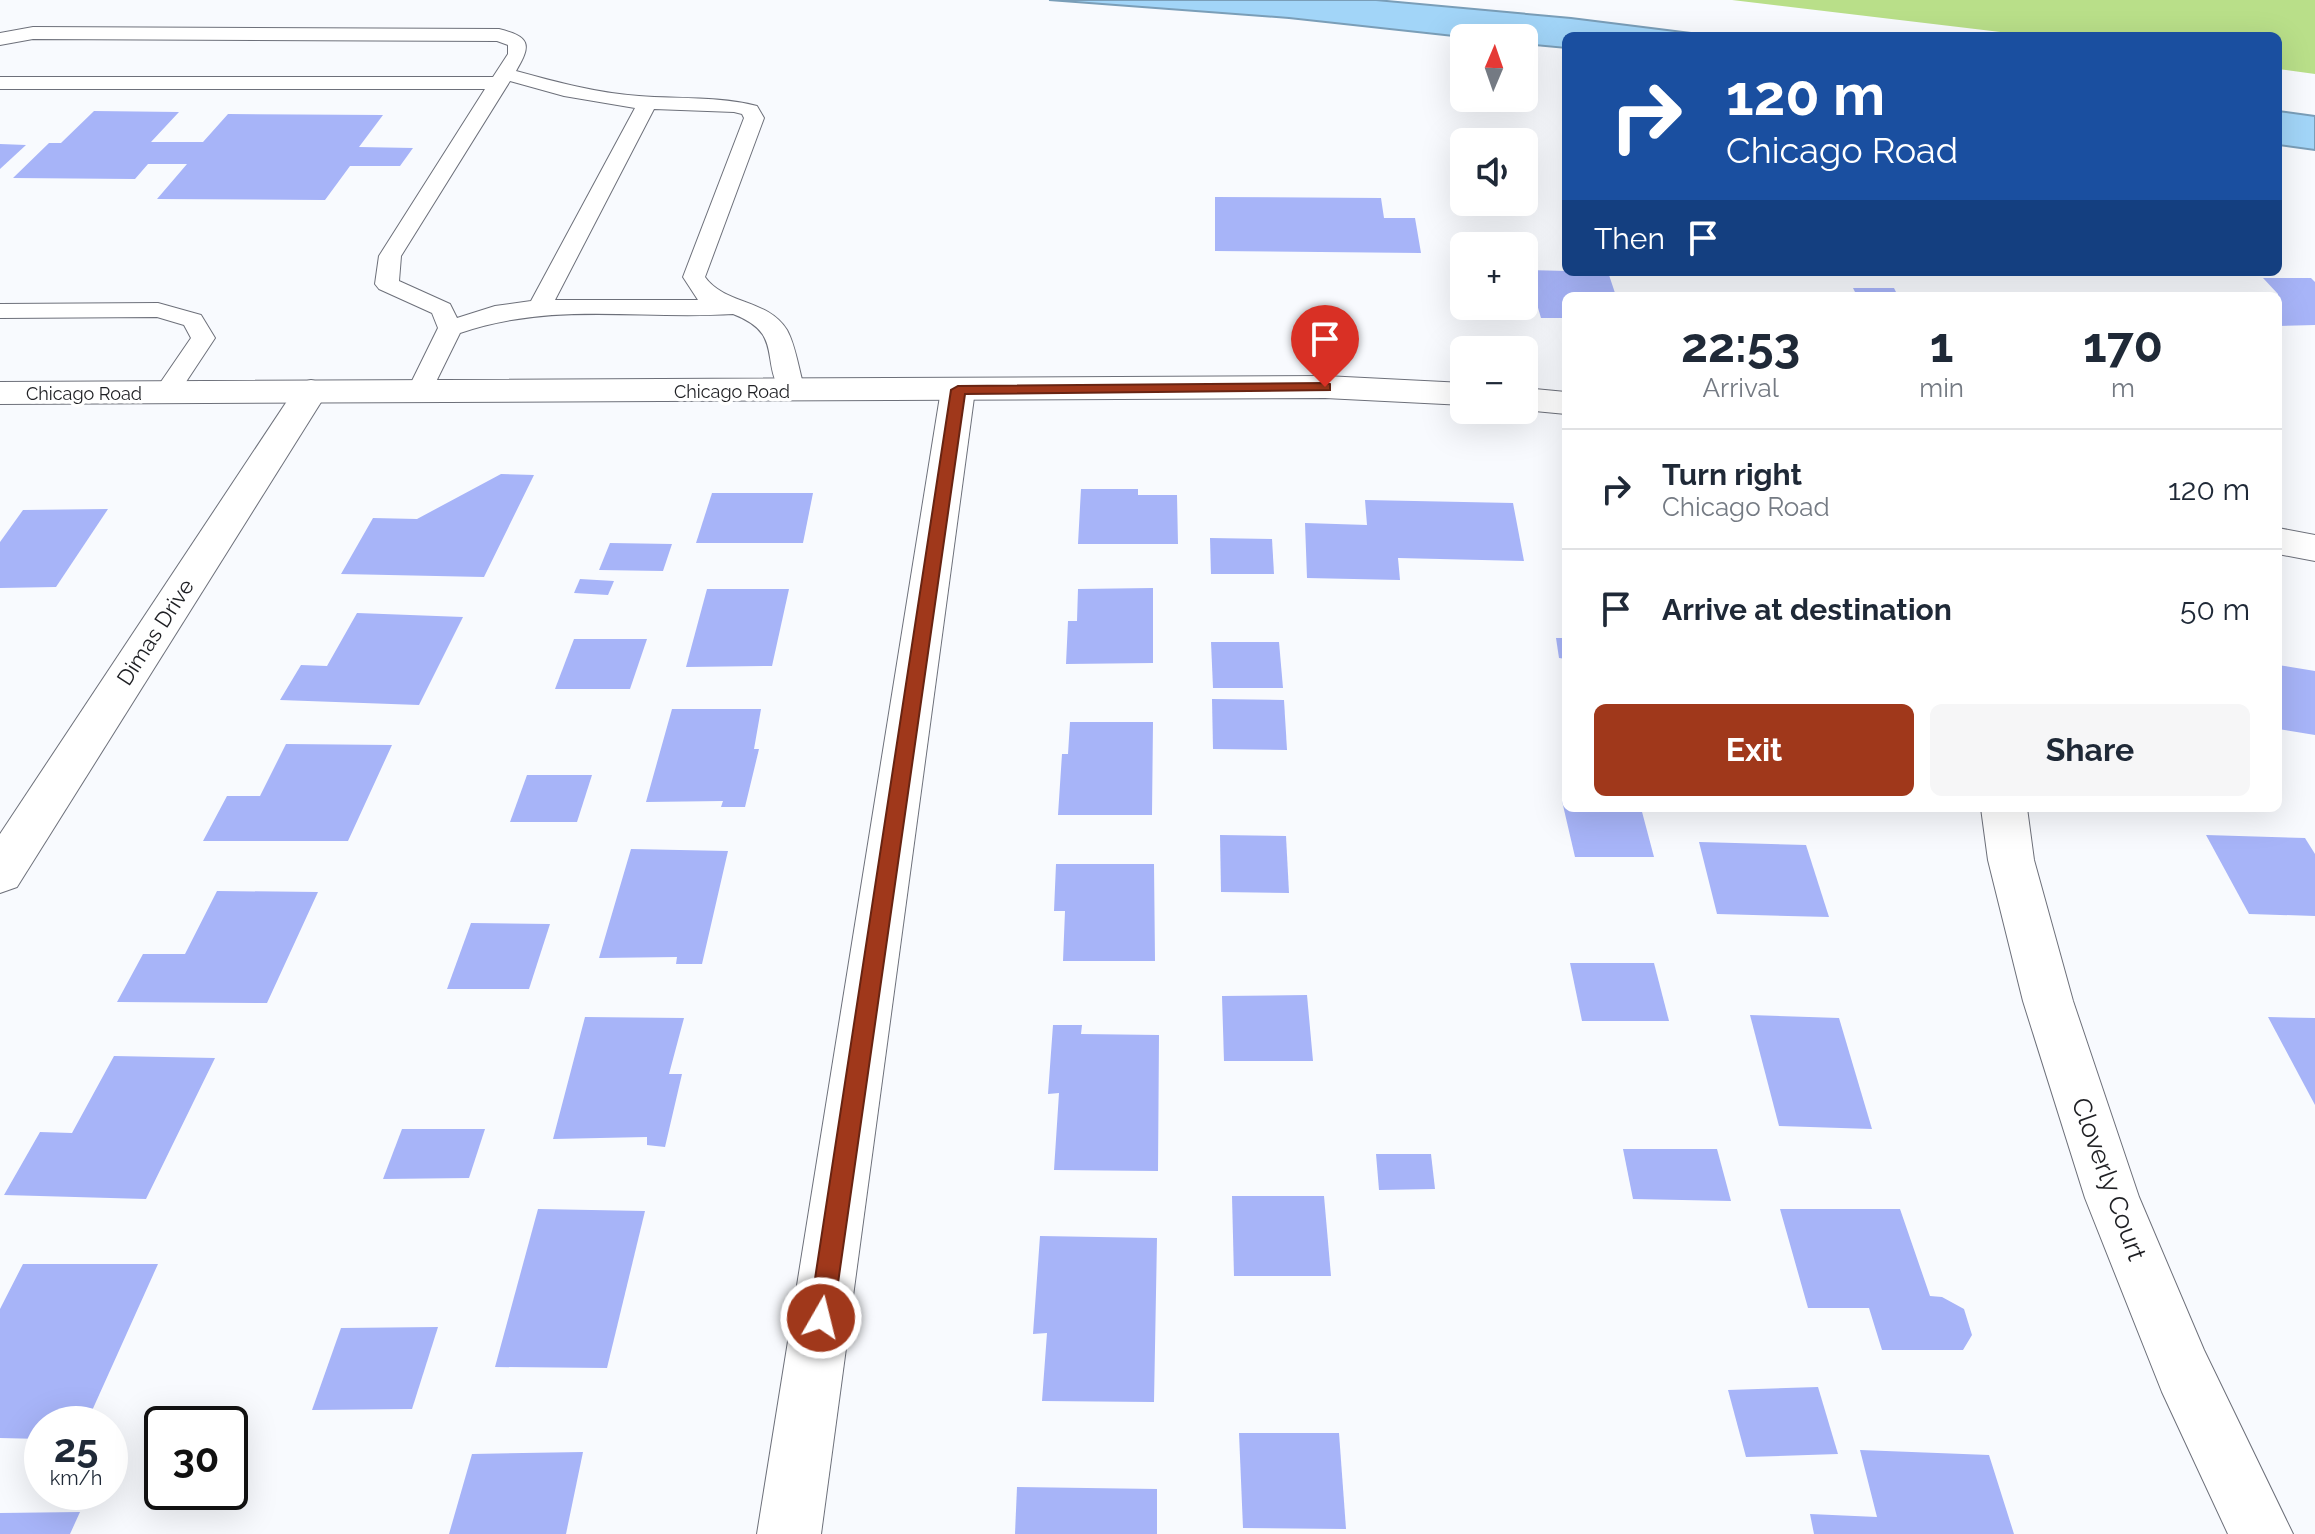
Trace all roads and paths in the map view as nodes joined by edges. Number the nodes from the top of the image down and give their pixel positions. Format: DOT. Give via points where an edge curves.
graph roads {
  1 [pos="0,39"];
  2 [pos="502,79"];
  3 [pos="0,83"];
  4 [pos="647,103"];
  5 [pos="540,307"];
  6 [pos="733,307"];
  7 [pos="0,311"];
  8 [pos="450,328"];
  9 [pos="792,390"];
  10 [pos="958,390"];
  11 [pos="311,391"];
  12 [pos="420,391"];
  13 [pos="167,392"];
  14 [pos="0,393"];
  15 [pos="1450,393"];
  16 [pos="1538,400"];
  17 [pos="1562,403"];
  18 [pos="2282,542"];
  19 [pos="2315,548"];
  20 [pos="2005,812"];
  21 [pos="0,873"];
  22 [pos="789,1534"];
  23 [pos="2261,1534"];
  1 -- 2 [label="lane" via="33,33 499,35 517,42 517,54"];
  2 -- 3 [label="lane"];
  2 -- 4 [label="lane"];
  2 -- 8 [label="lane" via="390,256 387,284 442,309"];
  4 -- 5 [label="lane"];
  4 -- 6 [label="lane" via="734,106 750,110 754,118 694,277 706,295"];
  5 -- 6 [label="lane"];
  5 -- 8 [label="lane" via="495,313"];
  6 -- 9 [label="lane" via="760,316 776,332"];
  7 -- 13 [label="lane" via="158,310 193,320 203,338"];
  8 -- 12 [label="lane"];
  9 -- 10 [label="street, Chicago Road"];
  9 -- 12 [label="street, Chicago Road"];
  10 -- 15 [label="street, Chicago Road" via="1325,387"];
  10 -- 22 [label="street"];
  11 -- 12 [label="street, Chicago Road"];
  11 -- 13 [label="street, Chicago Road"];
  11 -- 21 [label="street, Dimas Drive"];
  13 -- 14 [label="street, Chicago Road"];
  16 -- 17 [label="street"];
  18 -- 19 [label="street"];
  20 -- 23 [label="street, Cloverly Court" via="2011,860 2048,1001 2112,1198 2183,1371"];
}
